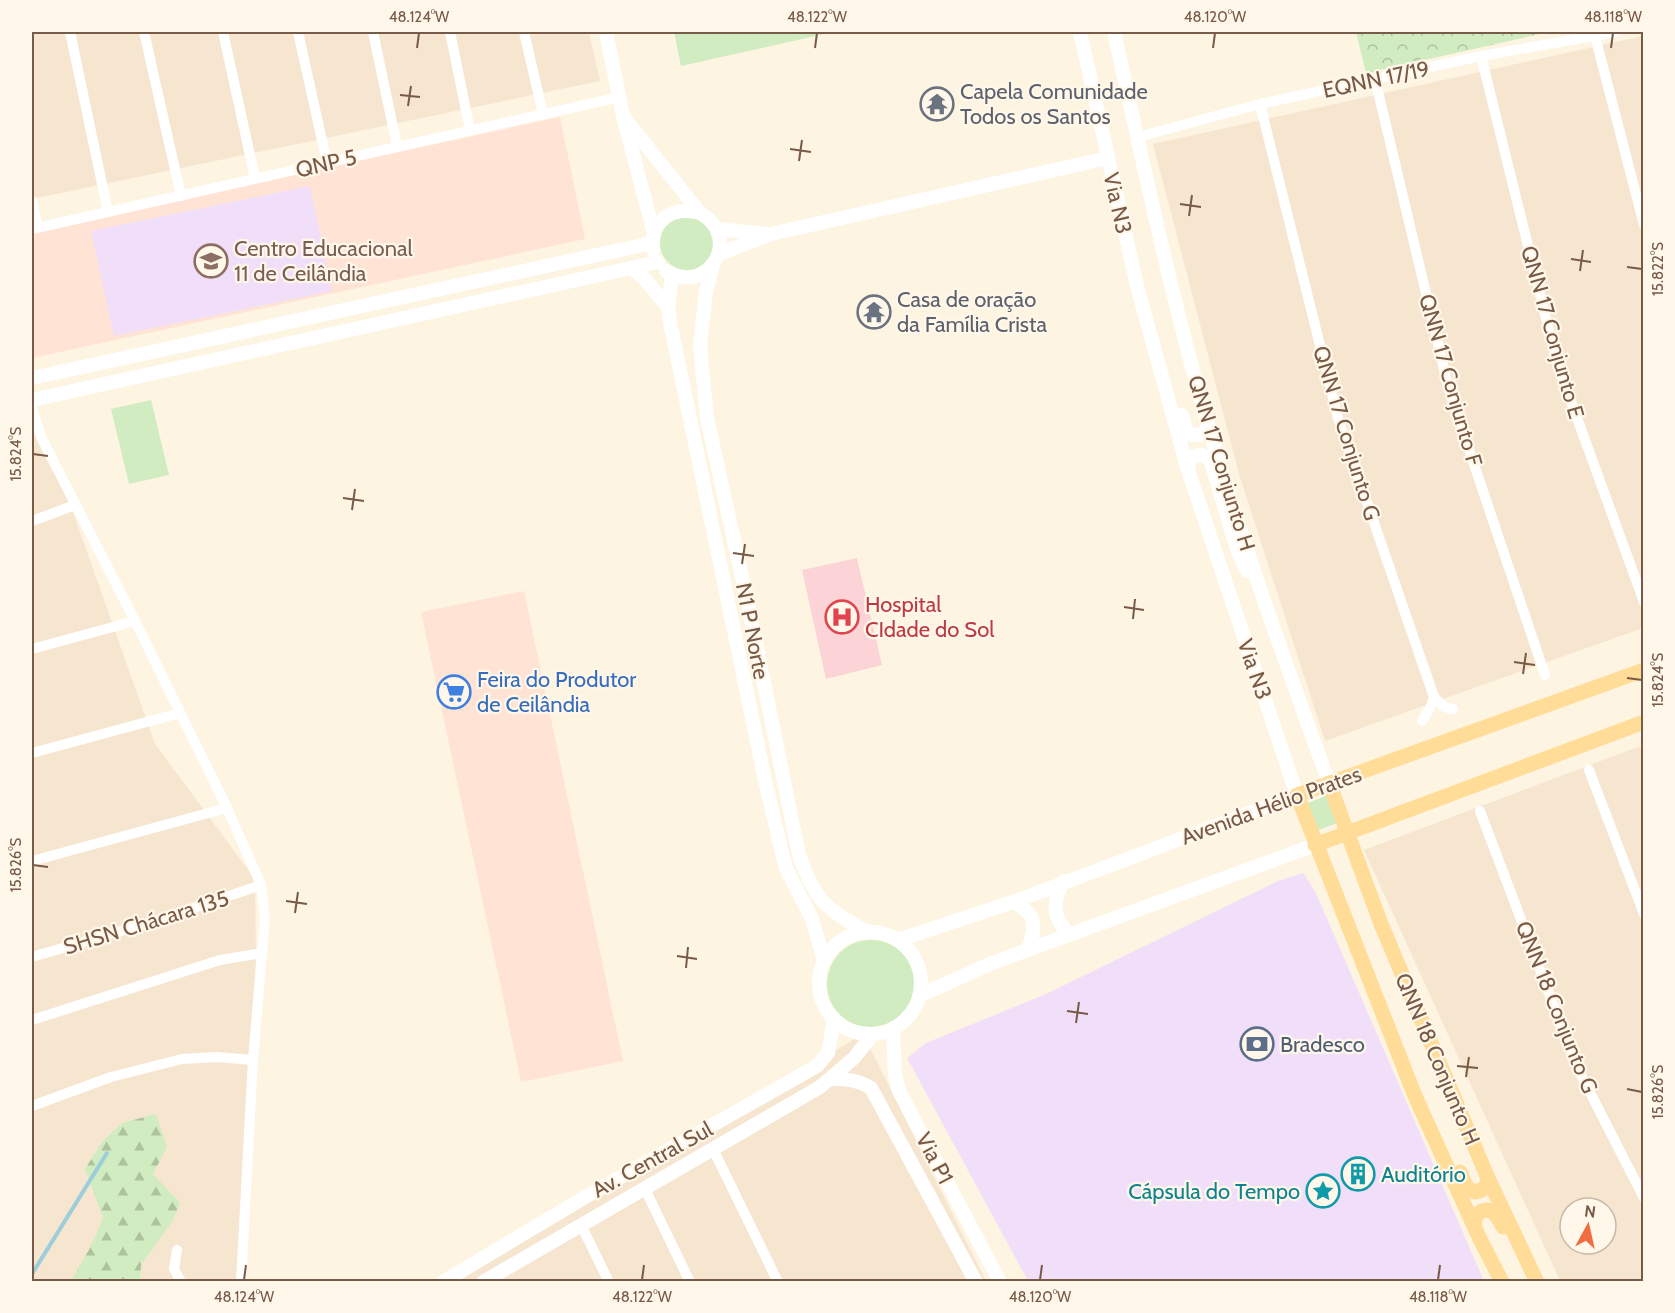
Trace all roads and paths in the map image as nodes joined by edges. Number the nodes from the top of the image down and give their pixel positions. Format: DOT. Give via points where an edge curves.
graph roads {
  1 [pos="70,32"];
  2 [pos="144,32"];
  3 [pos="223,32"];
  4 [pos="298,32"];
  5 [pos="373,32"];
  6 [pos="450,32"];
  7 [pos="524,32"];
  8 [pos="606,32"];
  9 [pos="1080,32"];
  10 [pos="1114,32"];
  11 [pos="1616,32"];
  12 [pos="1595,36"];
  13 [pos="1481,56"];
  14 [pos="1375,79"];
  15 [pos="620,98"];
  16 [pos="1260,105"];
  17 [pos="543,114"];
  18 [pos="623,116"];
  19 [pos="470,130"];
  20 [pos="1138,137"];
  21 [pos="397,146"];
  22 [pos="1108,158"];
  23 [pos="327,163"];
  24 [pos="255,178"];
  25 [pos="181,196"];
  26 [pos="32,201"];
  27 [pos="108,212"];
  28 [pos="700,213"];
  29 [pos="1644,225"];
  30 [pos="34,228"];
  31 [pos="717,229"];
  32 [pos="771,234"];
  33 [pos="653,238"];
  34 [pos="716,260"];
  35 [pos="658,262"];
  36 [pos="631,268"];
  37 [pos="672,275"];
  38 [pos="1137,286"];
  39 [pos="668,307"];
  40 [pos="32,378"];
  41 [pos="32,400"];
  42 [pos="32,408"];
  43 [pos="1207,422"];
  44 [pos="36,434"];
  45 [pos="1187,467"];
  46 [pos="75,505"];
  47 [pos="32,520"];
  48 [pos="1644,602"];
  49 [pos="135,621"];
  50 [pos="1275,633"];
  51 [pos="32,649"];
  52 [pos="1644,670"];
  53 [pos="1545,675"];
  54 [pos="1434,697"];
  55 [pos="1453,709"];
  56 [pos="180,713"];
  57 [pos="1422,721"];
  58 [pos="1644,722"];
  59 [pos="32,753"];
  60 [pos="1589,770"];
  61 [pos="1329,783"];
  62 [pos="1297,795"];
  63 [pos="227,808"];
  64 [pos="1480,812"];
  65 [pos="1347,833"];
  66 [pos="1315,845"];
  67 [pos="32,861"];
  68 [pos="1064,881"];
  69 [pos="261,885"];
  70 [pos="1013,902"];
  71 [pos="1644,914"];
  72 [pos="867,933"];
  73 [pos="1070,934"];
  74 [pos="898,940"];
  75 [pos="1028,950"];
  76 [pos="262,953"];
  77 [pos="32,957"];
  78 [pos="825,960"];
  79 [pos="919,996"];
  80 [pos="834,1019"];
  81 [pos="32,1020"];
  82 [pos="893,1028"];
  83 [pos="873,1034"];
  84 [pos="1400,1057"];
  85 [pos="253,1060"];
  86 [pos="832,1079"];
  87 [pos="32,1106"];
  88 [pos="713,1149"];
  89 [pos="1487,1176"];
  90 [pos="947,1182"];
  91 [pos="645,1189"];
  92 [pos="928,1194"];
  93 [pos="1644,1198"];
  94 [pos="968,1221"];
  95 [pos="581,1225"];
  96 [pos="1474,1225"];
  97 [pos="947,1229"];
  98 [pos="177,1250"];
  99 [pos="181,1281"];
  100 [pos="241,1281"];
  101 [pos="443,1281"];
  102 [pos="483,1281"];
  103 [pos="609,1281"];
  104 [pos="690,1281"];
  105 [pos="778,1281"];
  106 [pos="976,1281"];
  107 [pos="1000,1281"];
  108 [pos="1503,1281"];
  109 [pos="1528,1281"];
  110 [pos="1537,1281"];
  1 -- 27 [label="street"];
  2 -- 25 [label="street"];
  3 -- 24 [label="street"];
  4 -- 23 [label="street"];
  5 -- 21 [label="street"];
  6 -- 19 [label="street"];
  7 -- 17 [label="street"];
  8 -- 15 [label="main road"];
  9 -- 22 [label="main road, Via N3"];
  10 -- 20 [label="main road"];
  11 -- 12 [label="street, EQNN 17/19"];
  12 -- 13 [label="street, EQNN 17/19"];
  12 -- 29 [label="street"];
  13 -- 14 [label="street, EQNN 17/19"];
  13 -- 48 [label="street, QNN 17 Conjunto E" via="1557,363"];
  14 -- 16 [label="street, EQNN 17/19"];
  14 -- 53 [label="street, QNN 17 Conjunto F" via="1449,390"];
  15 -- 17 [label="street, QNP 5"];
  15 -- 18 [label="main road"];
  16 -- 20 [label="street, EQNN 17/19"];
  16 -- 54 [label="street, QNN 17 Conjunto G" via="1338,418"];
  17 -- 19 [label="street, QNP 5"];
  18 -- 28 [label="main road"];
  18 -- 33 [label="main road"];
  19 -- 21 [label="street, QNP 5"];
  20 -- 43 [label="main road, QNN 17 Conjunto H"];
  21 -- 23 [label="street, QNP 5"];
  22 -- 32 [label="main road"];
  22 -- 38 [label="main road, Via N3"];
  23 -- 24 [label="street, QNP 5"];
  24 -- 25 [label="street, QNP 5"];
  25 -- 27 [label="street, QNP 5"];
  26 -- 30 [label="street"];
  27 -- 30 [label="street, QNP 5"];
  28 -- 31 [label="main road"];
  28 -- 33 [label="main road" via="688,210 667,216"];
  31 -- 32 [label="main road"];
  31 -- 34 [label="main road" via="720,241"];
  32 -- 34 [label="main road"];
  33 -- 35 [label="main road"];
  33 -- 40 [label="main road"];
  34 -- 37 [label="main road" via="705,273 694,277"];
  34 -- 72 [label="main road, N1 P Norte" via="706,291 700,346 707,418 800,855 814,892 843,920"];
  35 -- 36 [label="main road"];
  35 -- 37 [label="main road"];
  36 -- 39 [label="main road"];
  36 -- 41 [label="main road"];
  37 -- 39 [label="main road, N1 P Norte"];
  38 -- 43 [label="main road" via="1186,430 1199,436 1205,432"];
  38 -- 45 [label="main road, Via N3"];
  39 -- 78 [label="main road, N1 P Norte" via="770,803 786,868 812,919"];
  42 -- 44 [label="street"];
  43 -- 50 [label="main road, QNN 17 Conjunto H"];
  44 -- 46 [label="street"];
  45 -- 50 [label="main road" via="1197,454 1211,462 1237,549"];
  45 -- 62 [label="main road, Via N3"];
  46 -- 47 [label="street"];
  46 -- 49 [label="street"];
  49 -- 51 [label="street"];
  49 -- 56 [label="street"];
  50 -- 61 [label="main road, QNN 17 Conjunto H"];
  52 -- 61 [label="main road, Avenida Hélio Prates"];
  54 -- 55 [label="street" via="1444,707"];
  54 -- 57 [label="street"];
  56 -- 59 [label="street"];
  56 -- 63 [label="street"];
  58 -- 65 [label="main road"];
  60 -- 71 [label="street"];
  61 -- 62 [label="main road, Avenida Hélio Prates"];
  61 -- 65 [label="main road"];
  62 -- 66 [label="main road, Via N3"];
  62 -- 68 [label="main road, Avenida Hélio Prates"];
  63 -- 67 [label="street"];
  63 -- 69 [label="street"];
  64 -- 93 [label="street, QNN 18 Conjunto G" via="1576,1065"];
  65 -- 66 [label="main road"];
  65 -- 89 [label="main road, QNN 18 Conjunto H"];
  66 -- 73 [label="main road"];
  66 -- 84 [label="main road, Via N3"];
  68 -- 70 [label="main road, Avenida Hélio Prates"];
  68 -- 73 [label="main road" via="1055,906 1059,923"];
  69 -- 76 [label="street" via="265,918"];
  69 -- 77 [label="street, SHSN Chácara 135"];
  70 -- 74 [label="main road, Avenida Hélio Prates"];
  70 -- 75 [label="main road" via="1026,908 1033,921"];
  72 -- 74 [label="main road"];
  72 -- 78 [label="main road" via="847,938"];
  73 -- 75 [label="main road"];
  74 -- 79 [label="main road" via="918,965"];
  75 -- 79 [label="main road"];
  76 -- 81 [label="street" via="220,960"];
  76 -- 85 [label="street"];
  78 -- 80 [label="main road" via="820,991"];
  79 -- 82 [label="main road" via="910,1015"];
  80 -- 83 [label="main road" via="852,1030"];
  80 -- 101 [label="main road, Av. Central Sul" via="828,1053 817,1066"];
  82 -- 83 [label="main road"];
  82 -- 90 [label="main road, Via P1" via="899,1091"];
  83 -- 86 [label="main road, Av. Central Sul"];
  84 -- 89 [label="main road" via="1433,1110 1467,1188 1475,1192 1484,1189"];
  84 -- 96 [label="main road, Via N3"];
  85 -- 87 [label="street" via="217,1056 182,1059 111,1077"];
  85 -- 100 [label="street"];
  86 -- 88 [label="main road, Av. Central Sul"];
  86 -- 92 [label="main road, Via P1" via="862,1082 871,1089"];
  88 -- 91 [label="main road, Av. Central Sul"];
  88 -- 105 [label="street"];
  89 -- 110 [label="main road, QNN 18 Conjunto H"];
  90 -- 92 [label="main road" via="941,1197"];
  90 -- 94 [label="main road, Via P1"];
  91 -- 95 [label="main road, Av. Central Sul"];
  91 -- 104 [label="street"];
  92 -- 97 [label="main road, Via P1"];
  94 -- 97 [label="main road" via="956,1220"];
  94 -- 107 [label="main road, Via P1"];
  95 -- 102 [label="main road, Av. Central Sul"];
  95 -- 103 [label="street"];
  96 -- 108 [label="main road, Via N3"];
  96 -- 109 [label="main road" via="1480,1212 1489,1210 1496,1214"];
  97 -- 106 [label="main road, Via P1"];
  98 -- 99 [label="street" via="174,1269"];
}
